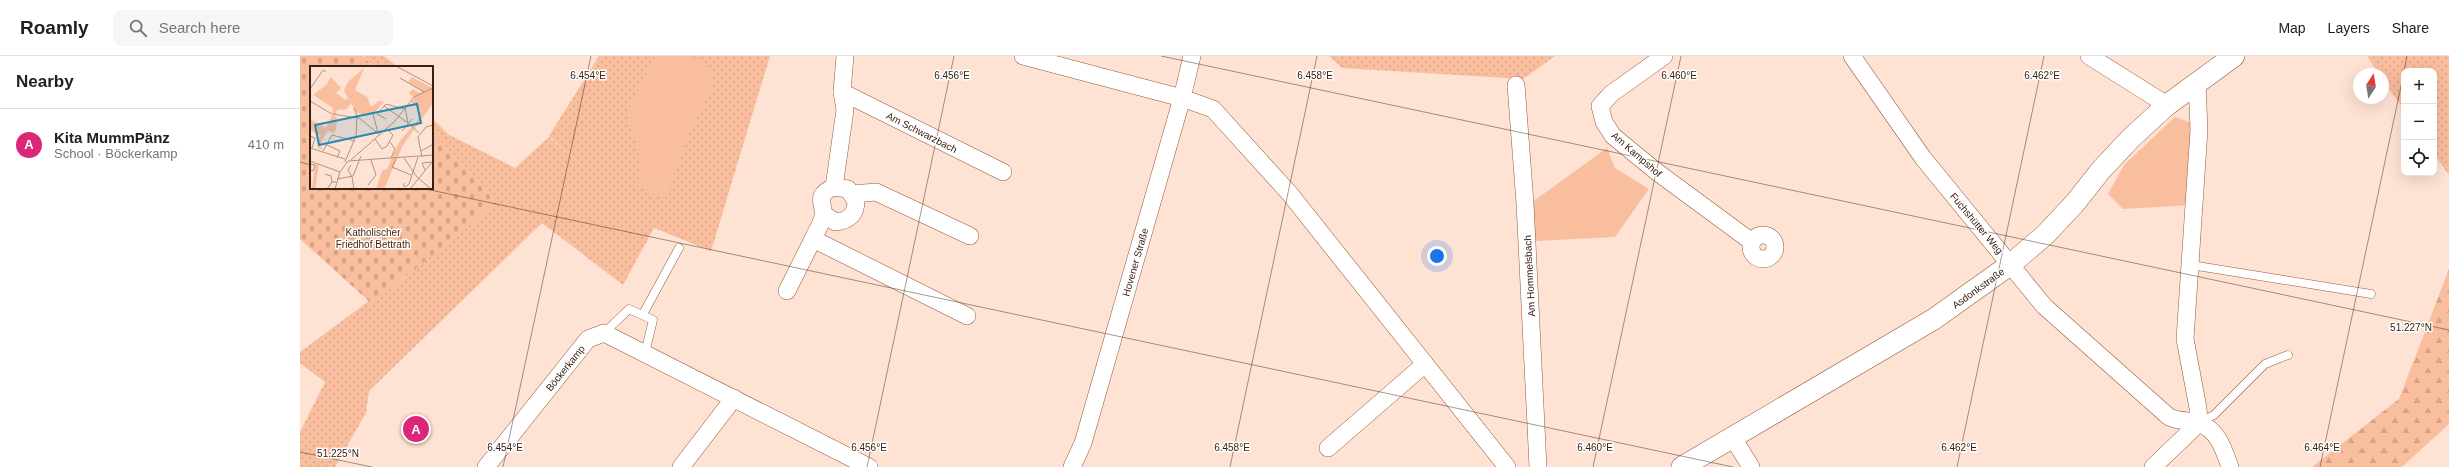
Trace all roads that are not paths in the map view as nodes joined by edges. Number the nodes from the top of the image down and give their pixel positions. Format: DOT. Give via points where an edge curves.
graph roads {
  1 [pos="845,56"];
  2 [pos="1023,56"];
  3 [pos="1192,56"];
  4 [pos="1664,56"];
  5 [pos="1852,56"];
  6 [pos="2089,56"];
  7 [pos="2234,56"];
  8 [pos="2197,82"];
  9 [pos="1516,85"];
  10 [pos="842,92"];
  11 [pos="1182,98"];
  12 [pos="2167,105"];
  13 [pos="1003,172"];
  14 [pos="834,187"];
  15 [pos="853,194"];
  16 [pos="824,214"];
  17 [pos="970,236"];
  18 [pos="813,240"];
  19 [pos="1752,242"];
  20 [pos="679,248"];
  21 [pos="2011,264"];
  22 [pos="2191,265"];
  23 [pos="787,291"];
  24 [pos="2371,294"];
  25 [pos="643,314"];
  26 [pos="967,316"];
  27 [pos="604,333"];
  28 [pos="645,353"];
  29 [pos="2288,355"];
  30 [pos="1425,364"];
  31 [pos="734,398"];
  32 [pos="2199,423"];
  33 [pos="1733,438"];
  34 [pos="1328,448"];
  35 [pos="486,467"];
  36 [pos="681,467"];
  37 [pos="869,467"];
  38 [pos="1072,467"];
  39 [pos="1507,467"];
  40 [pos="1538,467"];
  41 [pos="1682,467"];
  42 [pos="1751,467"];
  43 [pos="2153,467"];
  44 [pos="2230,467"];
  1 -- 10 [label="street"];
  2 -- 11 [label="street"];
  3 -- 11 [label="street, Hovener Straße"];
  4 -- 19 [label="street, Am Kampshof" via="1610,94 1600,106 1604,122 1613,136 1657,172"];
  5 -- 21 [label="street, Fuchshütter Weg" via="1923,158"];
  6 -- 12 [label="street"];
  7 -- 8 [label="street, Asdonkstraße"];
  8 -- 12 [label="street, Asdonkstraße"];
  8 -- 22 [label="street" via="2199,130"];
  9 -- 40 [label="street, Am Hommelsbach" via="1525,203"];
  10 -- 13 [label="street, Am Schwarzbach"];
  10 -- 14 [label="street" via="845,110"];
  11 -- 30 [label="street" via="1213,109 1290,194"];
  11 -- 38 [label="street, Hovener Straße" via="1083,443"];
  12 -- 21 [label="street, Asdonkstraße" via="2131,138 2045,235"];
  14 -- 15 [label="street" via="841,187"];
  14 -- 16 [label="street" via="828,190 821,201"];
  15 -- 16 [label="street" via="856,208 848,219 835,222"];
  15 -- 17 [label="street" via="876,192"];
  16 -- 18 [label="street"];
  18 -- 23 [label="street"];
  18 -- 26 [label="street"];
  20 -- 25 [label="lane"];
  21 -- 32 [label="street, Fuchshütter Weg" via="2044,306 2169,418"];
  21 -- 33 [label="street, Asdonkstraße" via="1934,319"];
  22 -- 24 [label="lane"];
  22 -- 32 [label="street" via="2185,339"];
  25 -- 27 [label="lane" via="629,309"];
  25 -- 28 [label="lane" via="653,320"];
  27 -- 28 [label="street"];
  27 -- 35 [label="street, Böckerkamp" via="588,339"];
  28 -- 31 [label="street"];
  29 -- 32 [label="lane" via="2265,364 2214,415"];
  30 -- 34 [label="street"];
  30 -- 39 [label="street"];
  31 -- 36 [label="street"];
  31 -- 37 [label="street"];
  32 -- 43 [label="street"];
  32 -- 44 [label="street, Fuchshütter Weg" via="2215,433"];
  33 -- 41 [label="street, Asdonkstraße"];
  33 -- 42 [label="street"];
}
